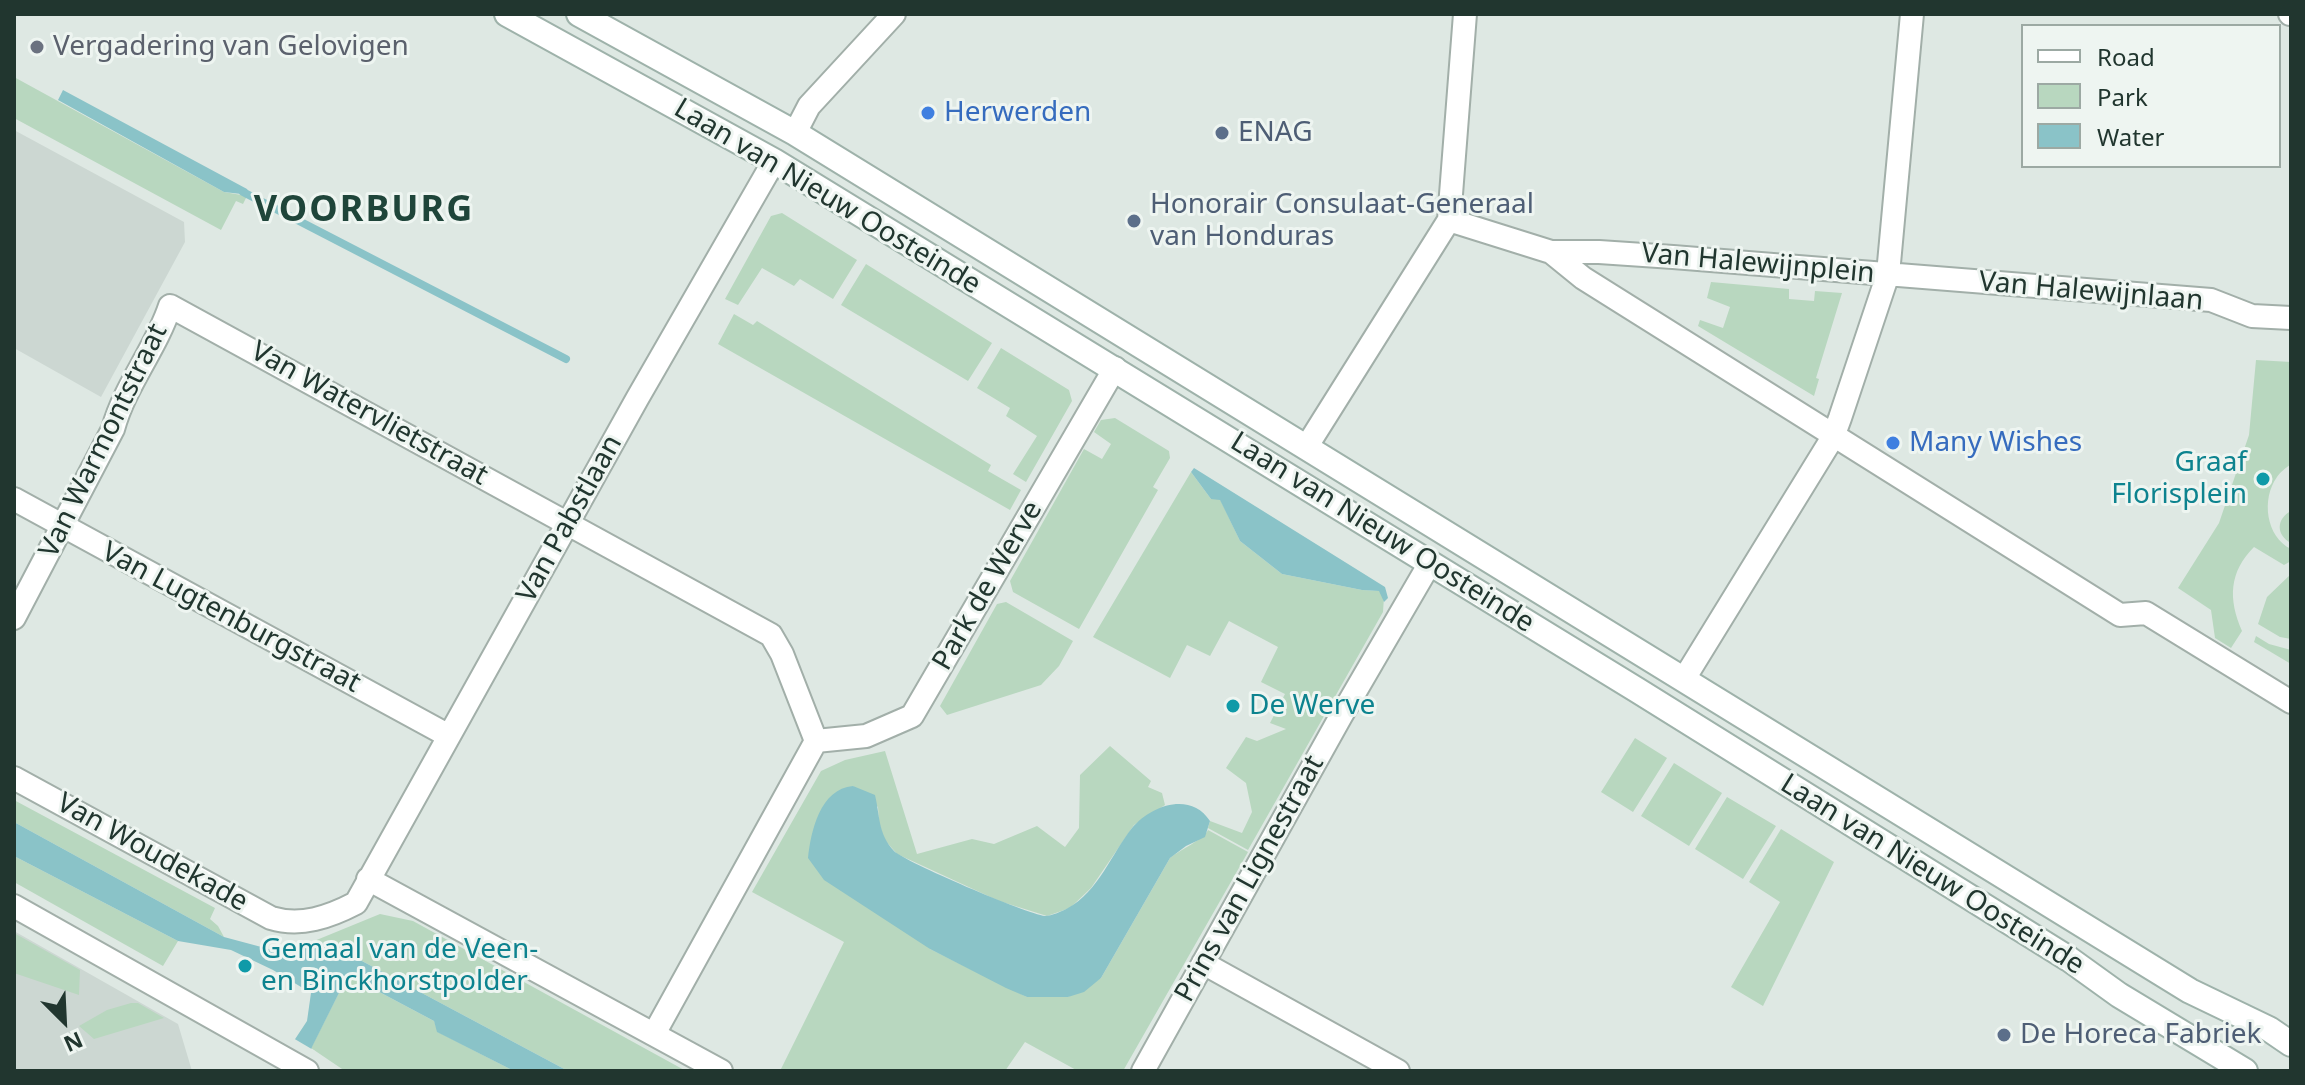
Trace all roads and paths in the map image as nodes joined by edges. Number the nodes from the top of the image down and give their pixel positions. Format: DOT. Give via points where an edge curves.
graph roads {
  1 [pos="507,14"];
  2 [pos="579,14"];
  3 [pos="894,14"];
  4 [pos="1465,14"];
  5 [pos="1912,14"];
  6 [pos="795,133"];
  7 [pos="774,161"];
  8 [pos="1449,220"];
  9 [pos="1551,252"];
  10 [pos="1888,274"];
  11 [pos="170,306"];
  12 [pos="2291,318"];
  13 [pos="1115,368"];
  14 [pos="1833,437"];
  15 [pos="1307,446"];
  16 [pos="14,499"];
  17 [pos="568,523"];
  18 [pos="63,527"];
  19 [pos="1430,563"];
  20 [pos="14,618"];
  21 [pos="1684,679"];
  22 [pos="2291,702"];
  23 [pos="449,736"];
  24 [pos="816,741"];
  25 [pos="14,778"];
  26 [pos="368,879"];
  27 [pos="14,906"];
  28 [pos="1203,963"];
  29 [pos="654,1034"];
  30 [pos="2291,1044"];
  31 [pos="307,1071"];
  32 [pos="721,1071"];
  33 [pos="1143,1071"];
  34 [pos="1398,1071"];
  35 [pos="2245,1071"];
  1 -- 7 [label="main road, Laan van Nieuw Oosteinde"];
  2 -- 6 [label="main road, Laan van Nieuw Oosteinde"];
  3 -- 6 [label="street" via="809,106"];
  4 -- 8 [label="street"];
  5 -- 10 [label="street"];
  6 -- 15 [label="main road, Laan van Nieuw Oosteinde"];
  7 -- 13 [label="main road, Laan van Nieuw Oosteinde"];
  7 -- 17 [label="street, Van Pabstlaan"];
  8 -- 9 [label="street, Van Halewijnplein"];
  8 -- 15 [label="street"];
  9 -- 10 [label="street, Van Halewijnplein"];
  9 -- 14 [label="street, Van Halewijnplein" via="1583,278"];
  10 -- 12 [label="street, Van Halewijnlaan" via="2211,300 2252,316"];
  10 -- 14 [label="street, Van Halewijnplein"];
  11 -- 17 [label="street, Van Watervlietstraat"];
  11 -- 18 [label="street, Van Warmontstraat"];
  13 -- 19 [label="main road, Laan van Nieuw Oosteinde"];
  13 -- 24 [label="street, Park de Werve" via="912,716 866,736"];
  14 -- 21 [label="street"];
  14 -- 22 [label="street" via="2120,615 2146,613"];
  15 -- 21 [label="main road, Laan van Nieuw Oosteinde"];
  16 -- 18 [label="street, Van Lugtenburgstraat"];
  17 -- 23 [label="street, Van Pabstlaan"];
  17 -- 24 [label="street" via="771,635"];
  18 -- 20 [label="street, Van Warmontstraat"];
  18 -- 23 [label="street, Van Lugtenburgstraat"];
  19 -- 28 [label="street, Prins van Lignestraat"];
  19 -- 35 [label="main road, Laan van Nieuw Oosteinde"];
  21 -- 30 [label="main road, Laan van Nieuw Oosteinde" via="2190,991"];
  23 -- 26 [label="street, Van Pabstlaan"];
  24 -- 29 [label="street"];
  25 -- 26 [label="street, Van Woudekade" via="278,921 327,918 356,903"];
  26 -- 29 [label="street"];
  27 -- 31 [label="street"];
  28 -- 33 [label="street, Prins van Lignestraat"];
  28 -- 34 [label="street"];
  29 -- 32 [label="street"];
}
